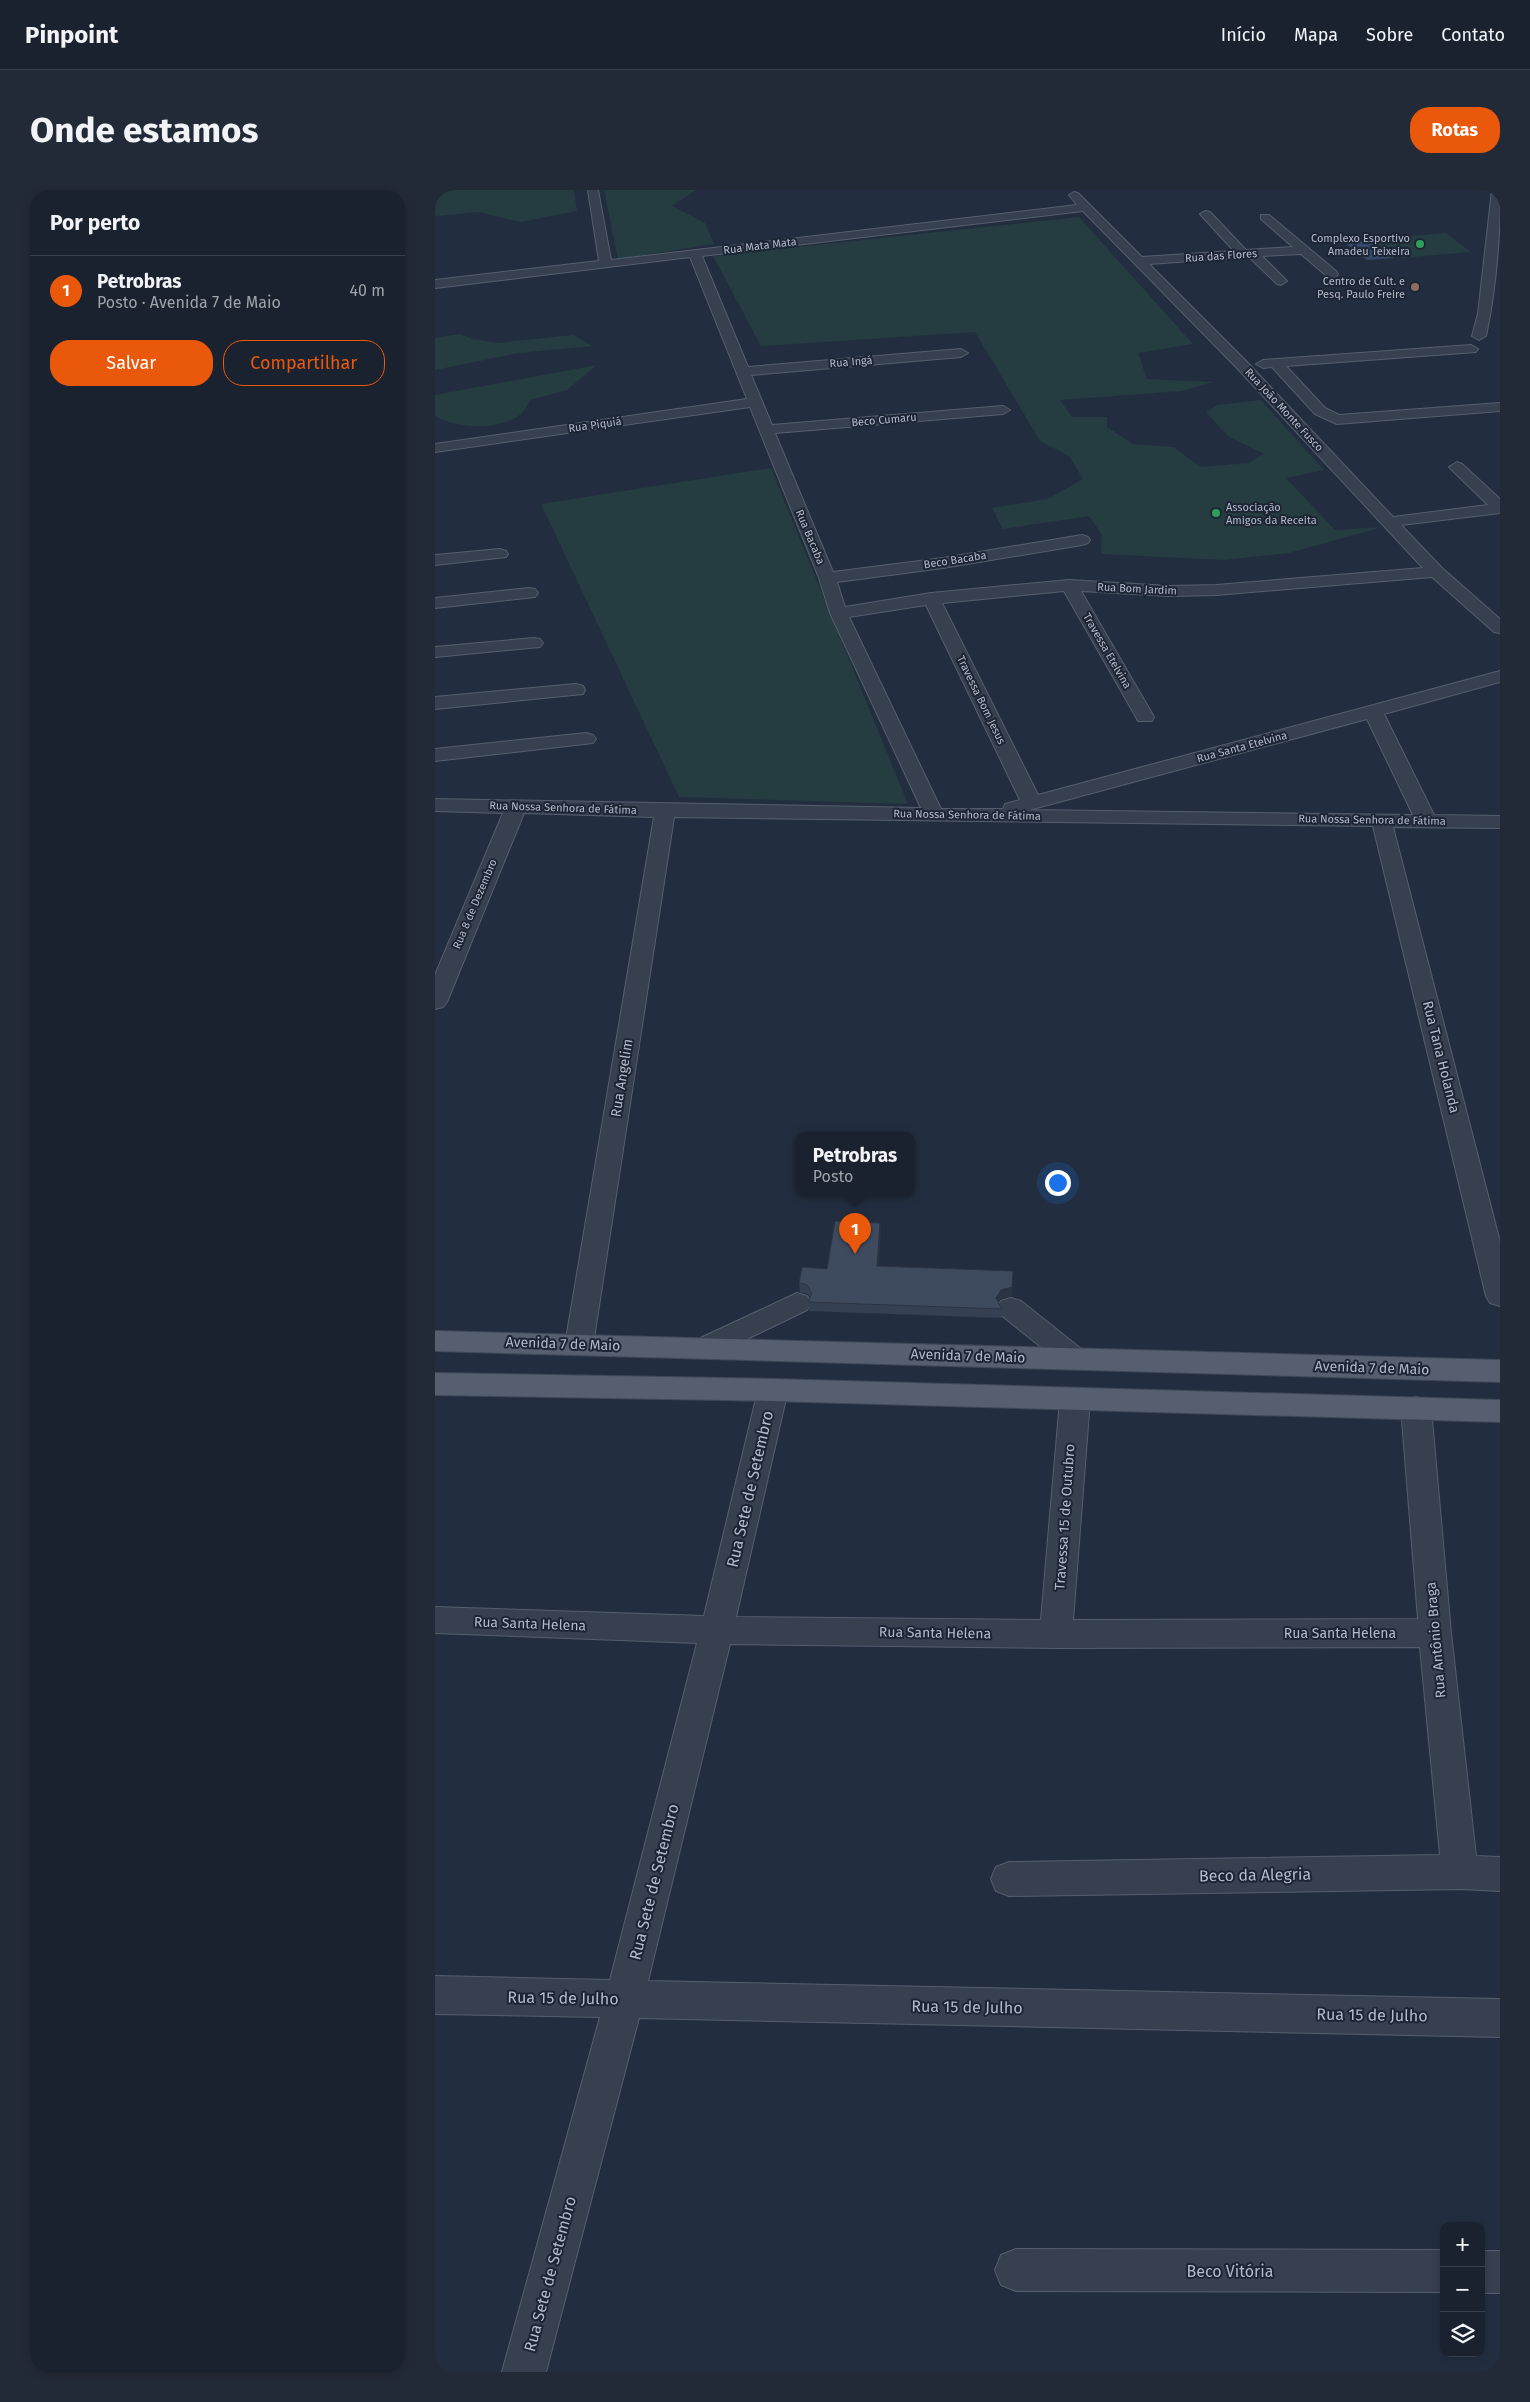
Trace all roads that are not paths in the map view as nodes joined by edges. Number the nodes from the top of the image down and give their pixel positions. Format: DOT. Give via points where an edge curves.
graph roads {
  1 [pos="593,190"];
  2 [pos="1069,190"];
  3 [pos="1497,190"];
  4 [pos="1086,207"];
  5 [pos="1206,214"];
  6 [pos="1265,217"];
  7 [pos="1302,250"];
  8 [pos="695,254"];
  9 [pos="1248,254"];
  10 [pos="1140,261"];
  11 [pos="606,264"];
  12 [pos="1333,274"];
  13 [pos="1281,281"];
  14 [pos="435,284"];
  15 [pos="1484,314"];
  16 [pos="1500,316"];
  17 [pos="1479,336"];
  18 [pos="1471,349"];
  19 [pos="961,353"];
  20 [pos="1275,363"];
  21 [pos="1242,365"];
  22 [pos="742,372"];
  23 [pos="755,402"];
  24 [pos="1500,408"];
  25 [pos="1003,410"];
  26 [pos="765,430"];
  27 [pos="435,448"];
  28 [pos="1457,467"];
  29 [pos="1500,508"];
  30 [pos="1390,522"];
  31 [pos="1082,540"];
  32 [pos="499,554"];
  33 [pos="435,560"];
  34 [pos="1436,572"];
  35 [pos="827,578"];
  36 [pos="1069,586"];
  37 [pos="529,593"];
  38 [pos="931,598"];
  39 [pos="435,603"];
  40 [pos="839,613"];
  41 [pos="1500,628"];
  42 [pos="534,643"];
  43 [pos="435,652"];
  44 [pos="1500,676"];
  45 [pos="577,690"];
  46 [pos="435,703"];
  47 [pos="1373,711"];
  48 [pos="1145,717"];
  49 [pos="586,739"];
  50 [pos="435,755"];
  51 [pos="1031,802"];
  52 [pos="435,805"];
  53 [pos="516,807"];
  54 [pos="665,811"];
  55 [pos="934,815"];
  56 [pos="985,816"];
  57 [pos="1381,819"];
  58 [pos="1426,820"];
  59 [pos="1500,822"];
  60 [pos="435,1002"];
  61 [pos="1500,1296"];
  62 [pos="797,1303"];
  63 [pos="1011,1308"];
  64 [pos="435,1341"];
  65 [pos="579,1345"];
  66 [pos="704,1348"];
  67 [pos="1075,1359"];
  68 [pos="1500,1371"];
  69 [pos="435,1384"];
  70 [pos="773,1390"];
  71 [pos="1075,1400"];
  72 [pos="1416,1408"];
  73 [pos="1500,1411"];
  74 [pos="435,1620"];
  75 [pos="717,1630"];
  76 [pos="1435,1632"];
  77 [pos="1057,1634"];
  78 [pos="1460,1872"];
  79 [pos="1500,1874"];
  80 [pos="1009,1879"];
  81 [pos="435,1995"];
  82 [pos="624,2000"];
  83 [pos="1500,2018"];
  84 [pos="1016,2270"];
  85 [pos="1440,2272"];
  86 [pos="1485,2272"];
  87 [pos="1500,2272"];
  88 [pos="524,2372"];
  1 -- 11 [label="street"];
  2 -- 4 [label="street, Rua João Monte Fusco"];
  3 -- 15 [label="street"];
  4 -- 8 [label="street, Rua Mata Mata"];
  4 -- 10 [label="street, Rua João Monte Fusco"];
  5 -- 9 [label="street"];
  6 -- 7 [label="street"];
  7 -- 9 [label="street, Rua das Flores"];
  7 -- 12 [label="street"];
  8 -- 11 [label="street, Rua Mata Mata"];
  8 -- 22 [label="street, Rua Bacaba"];
  9 -- 10 [label="street, Rua das Flores"];
  9 -- 13 [label="street"];
  10 -- 21 [label="street, Rua João Monte Fusco"];
  11 -- 14 [label="street, Rua Mata Mata"];
  15 -- 16 [label="street"];
  15 -- 17 [label="street"];
  18 -- 20 [label="street"];
  19 -- 22 [label="street, Rua Ingá"];
  20 -- 21 [label="street"];
  20 -- 24 [label="street" via="1320,411 1337,420"];
  21 -- 30 [label="street, Rua João Monte Fusco"];
  22 -- 23 [label="street, Rua Bacaba"];
  23 -- 26 [label="street, Rua Bacaba"];
  23 -- 27 [label="street, Rua Piquiá"];
  25 -- 26 [label="street, Beco Cumaru"];
  26 -- 35 [label="street, Rua Bacaba"];
  28 -- 29 [label="street"];
  29 -- 30 [label="street"];
  30 -- 34 [label="street, Rua João Monte Fusco"];
  31 -- 35 [label="street, Beco Bacaba"];
  32 -- 33 [label="street"];
  34 -- 36 [label="street, Rua Bom Jardim" via="1185,591"];
  34 -- 41 [label="street, Rua João Monte Fusco"];
  35 -- 40 [label="street, Rua Bacaba"];
  36 -- 38 [label="street, Rua Bom Jardim"];
  36 -- 48 [label="street, Travessa Etelvina"];
  37 -- 39 [label="street"];
  38 -- 40 [label="street, Rua Bom Jardim"];
  38 -- 51 [label="street, Travessa Bom Jesus"];
  40 -- 55 [label="street, Rua Bacaba"];
  42 -- 43 [label="street"];
  44 -- 47 [label="street, Rua Santa Etelvina"];
  45 -- 46 [label="street"];
  47 -- 51 [label="street, Rua Santa Etelvina"];
  47 -- 58 [label="street"];
  49 -- 50 [label="street"];
  51 -- 56 [label="street, Rua Santa Etelvina"];
  52 -- 53 [label="street, Rua Nossa Senhora de Fátima"];
  53 -- 54 [label="street, Rua Nossa Senhora de Fátima"];
  53 -- 60 [label="street, Rua 8 de Dezembro"];
  54 -- 55 [label="street, Rua Nossa Senhora de Fátima"];
  54 -- 65 [label="street, Rua Angelim"];
  55 -- 56 [label="street, Rua Nossa Senhora de Fátima"];
  56 -- 57 [label="street, Rua Nossa Senhora de Fátima"];
  57 -- 58 [label="street, Rua Nossa Senhora de Fátima"];
  57 -- 61 [label="street, Rua Tana Holanda"];
  58 -- 59 [label="street, Rua Nossa Senhora de Fátima"];
  62 -- 66 [label="street"];
  63 -- 67 [label="street"];
  64 -- 65 [label="main road, Avenida 7 de Maio"];
  65 -- 66 [label="main road, Avenida 7 de Maio"];
  66 -- 67 [label="main road, Avenida 7 de Maio"];
  67 -- 68 [label="main road, Avenida 7 de Maio"];
  69 -- 70 [label="main road"];
  70 -- 71 [label="main road"];
  70 -- 75 [label="street, Rua Sete de Setembro"];
  71 -- 72 [label="main road"];
  71 -- 77 [label="street, Travessa 15 de Outubro"];
  72 -- 73 [label="main road"];
  72 -- 76 [label="street, Rua Antônio Braga"];
  74 -- 75 [label="street, Rua Santa Helena"];
  75 -- 77 [label="street, Rua Santa Helena"];
  75 -- 82 [label="street, Rua Sete de Setembro"];
  76 -- 77 [label="street, Rua Santa Helena"];
  76 -- 78 [label="street, Rua Antônio Braga"];
  78 -- 79 [label="street, Beco da Alegria"];
  78 -- 80 [label="street, Beco da Alegria"];
  81 -- 82 [label="street, Rua 15 de Julho"];
  82 -- 83 [label="street, Rua 15 de Julho"];
  82 -- 88 [label="street, Rua Sete de Setembro"];
  84 -- 85 [label="street, Beco Vitória"];
  86 -- 87 [label="street"];
}
